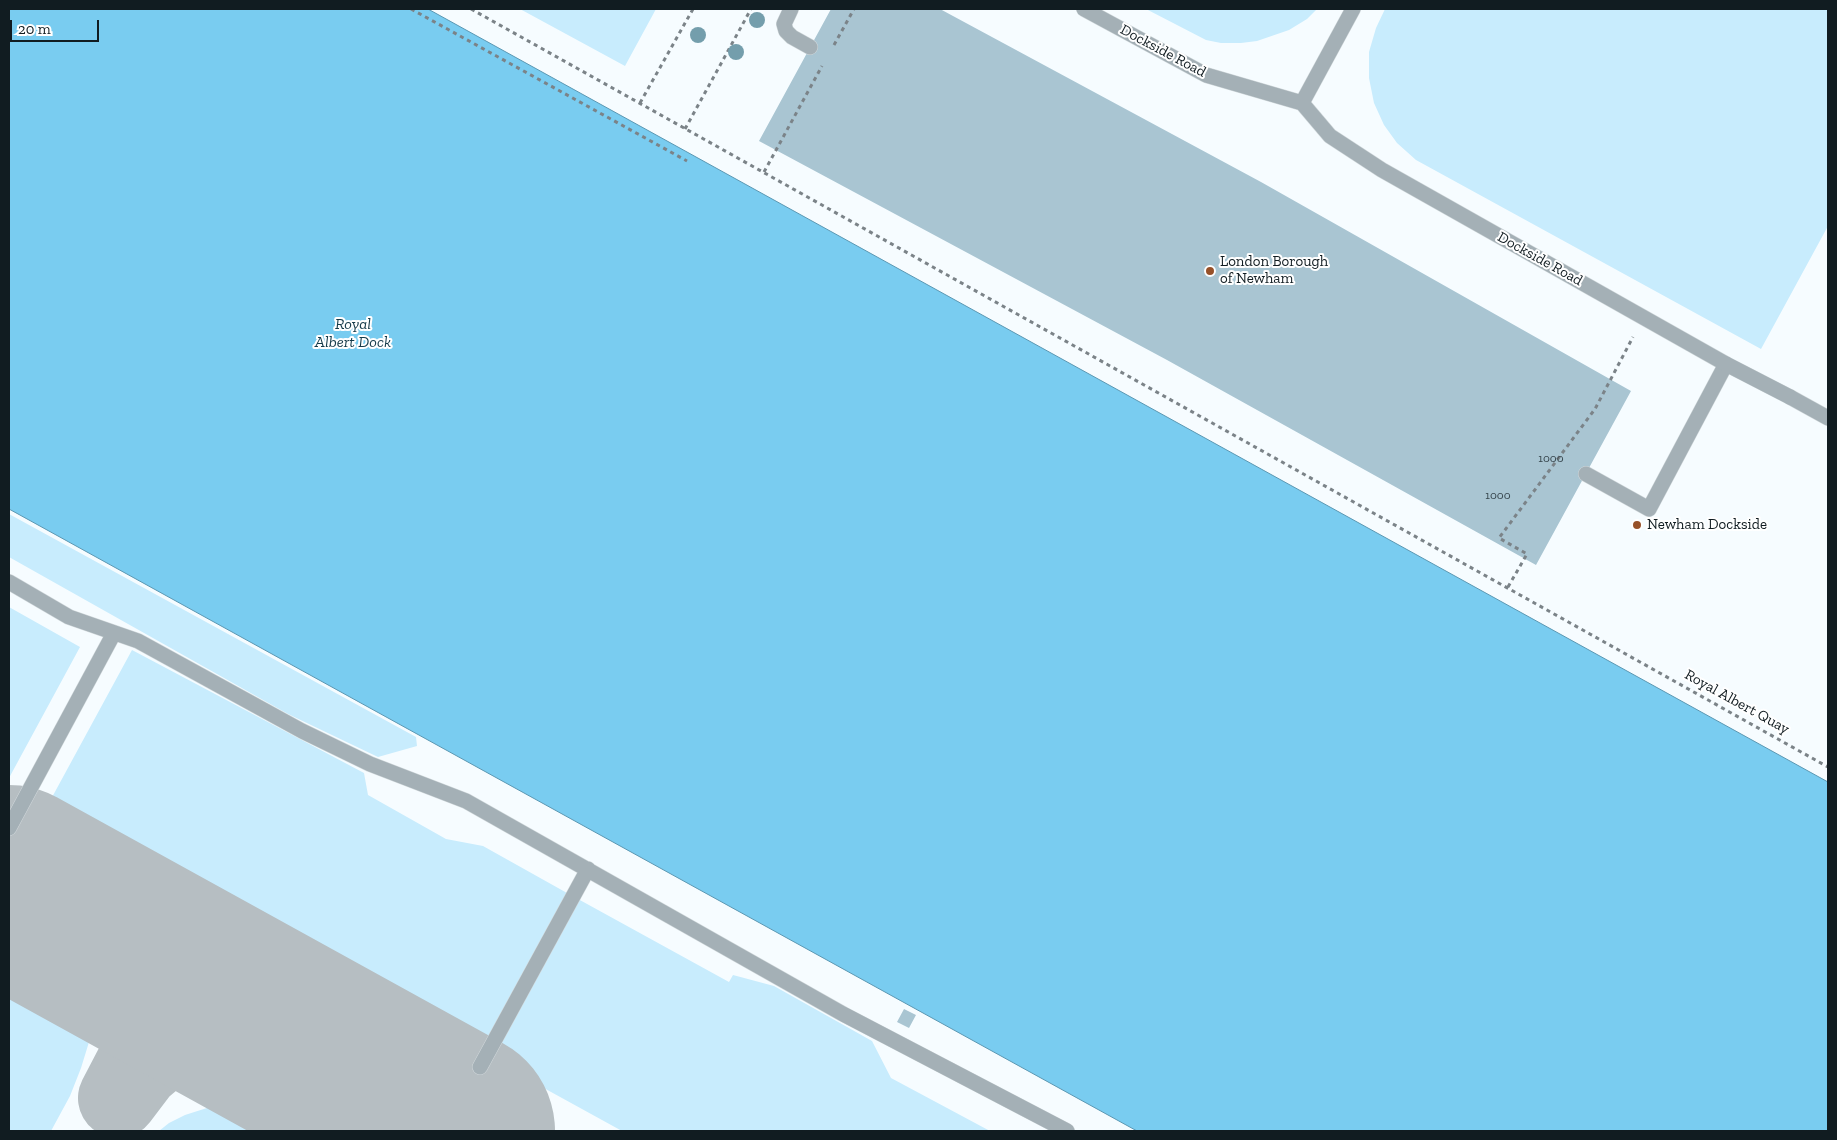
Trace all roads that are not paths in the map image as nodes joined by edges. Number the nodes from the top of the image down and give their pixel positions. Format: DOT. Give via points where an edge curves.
graph roads {
  1 [pos="791,9"];
  2 [pos="1084,9"];
  3 [pos="1353,9"];
  4 [pos="810,47"];
  5 [pos="1302,103"];
  6 [pos="1726,364"];
  7 [pos="1828,418"];
  8 [pos="1586,474"];
  9 [pos="9,582"];
  10 [pos="114,633"];
  11 [pos="9,828"];
  12 [pos="588,869"];
  13 [pos="480,1067"];
  14 [pos="1067,1131"];
  1 -- 4 [label="street" via="784,24 786,31"];
  2 -- 5 [label="street, Dockside Road" via="1206,75"];
  3 -- 5 [label="street"];
  5 -- 6 [label="street, Dockside Road" via="1330,136 1377,167"];
  6 -- 7 [label="street, Dockside Road"];
  6 -- 8 [label="street" via="1649,509"];
  9 -- 10 [label="street" via="69,617"];
  10 -- 11 [label="street"];
  10 -- 12 [label="street" via="138,641 302,731 370,764 466,802"];
  12 -- 13 [label="street"];
  12 -- 14 [label="street" via="843,1014"];
}
